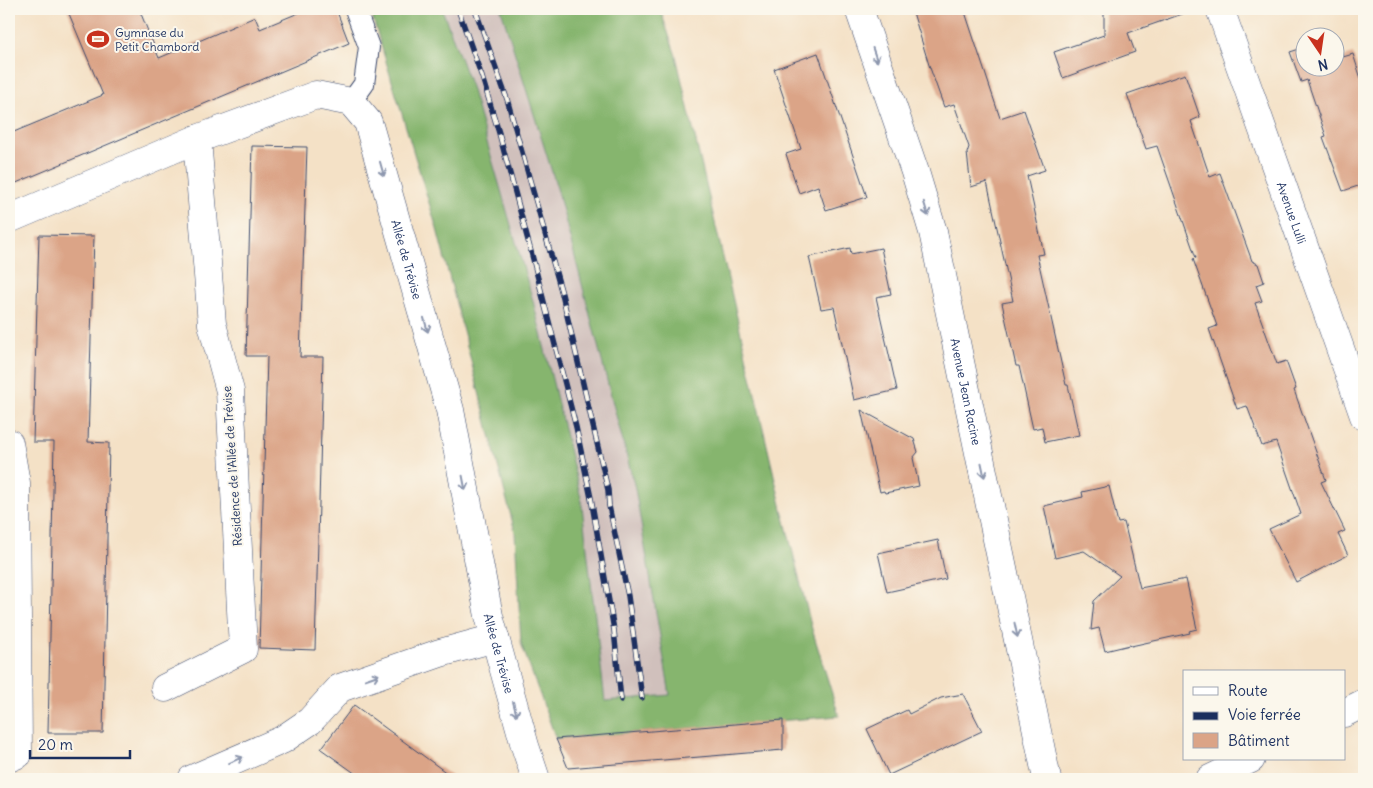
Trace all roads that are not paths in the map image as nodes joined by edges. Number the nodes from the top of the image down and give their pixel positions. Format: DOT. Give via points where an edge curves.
graph roads {
  1 [pos="355,9"];
  2 [pos="859,9"];
  3 [pos="1220,9"];
  4 [pos="360,112"];
  5 [pos="197,140"];
  6 [pos="9,219"];
  7 [pos="1364,416"];
  8 [pos="9,443"];
  9 [pos="495,638"];
  10 [pos="165,688"];
  11 [pos="1364,703"];
  12 [pos="1346,712"];
  13 [pos="9,758"];
  14 [pos="1249,760"];
  15 [pos="192,779"];
  16 [pos="536,779"];
  17 [pos="1047,779"];
  18 [pos="1210,779"];
  1 -- 4 [label="lane" via="369,48"];
  2 -- 17 [label="street, Avenue Jean Racine, one-way" via="933,232"];
  3 -- 7 [label="street, Avenue Lulli"];
  4 -- 5 [label="street" via="316,95"];
  4 -- 9 [label="street, Allée de Trévise, one-way" via="450,410"];
  5 -- 6 [label="street"];
  5 -- 10 [label="street, Résidence de l'Allée de Trévise" via="212,324 230,391 243,649"];
  8 -- 13 [label="street" via="16,483 18,754"];
  15 -- 9 [label="street, one-way" via="282,740 310,721 340,688 440,653"];
  9 -- 16 [label="street, Allée de Trévise, one-way"];
  11 -- 12 [label="street"];
  14 -- 18 [label="street"];
}
